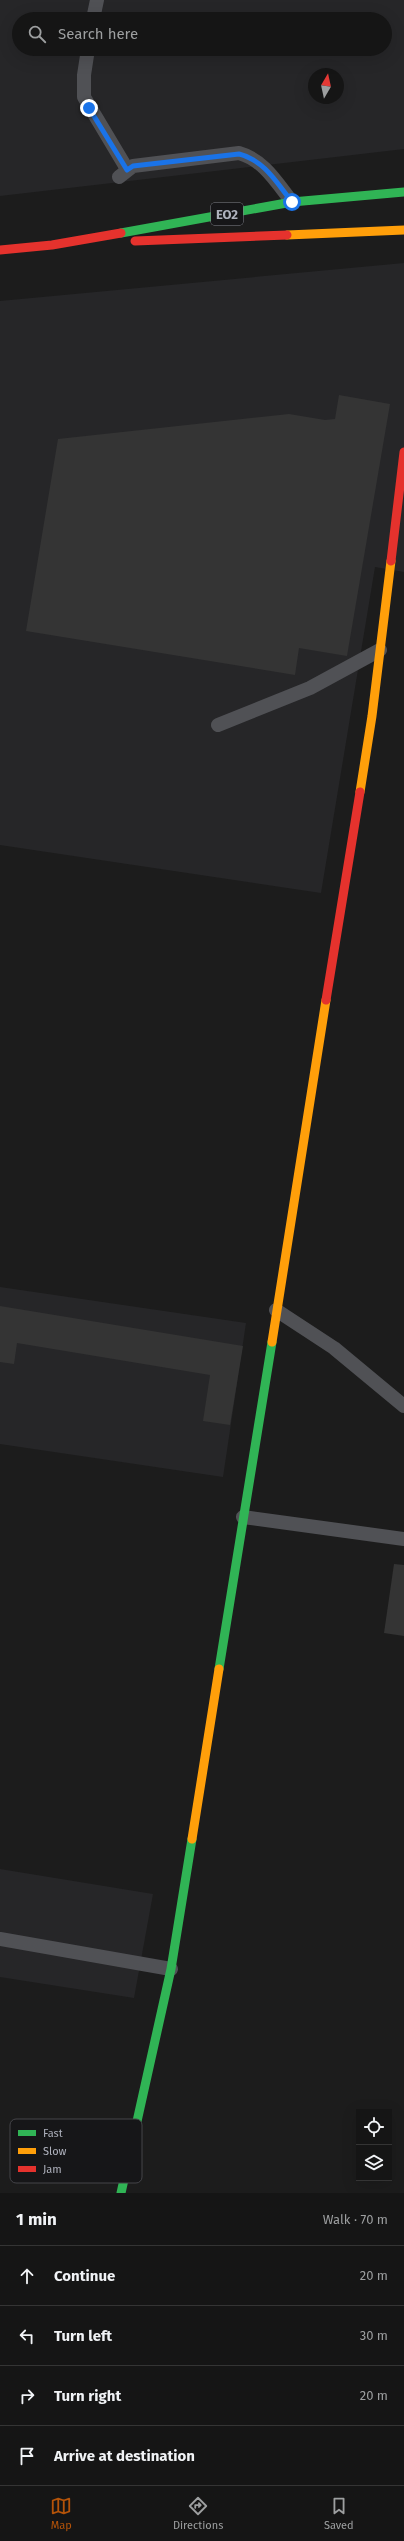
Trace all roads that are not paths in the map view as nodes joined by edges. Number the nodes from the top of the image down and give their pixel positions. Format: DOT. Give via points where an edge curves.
graph roads {
  1 [pos="97,0"];
  2 [pos="94,12"];
  3 [pos="87,56"];
  4 [pos="404,192"];
  5 [pos="292,202"];
  6 [pos="404,230"];
  7 [pos="52,245"];
  8 [pos="0,250"];
  9 [pos="404,452"];
  10 [pos="380,650"];
  11 [pos="218,725"];
  12 [pos="276,1310"];
  13 [pos="404,1406"];
  14 [pos="243,1517"];
  15 [pos="404,1539"];
  16 [pos="0,1939"];
  17 [pos="171,1969"];
  18 [pos="138,2119"];
  19 [pos="123,2183"];
  20 [pos="121,2193"];
  1 -- 2 [label="lane"];
  3 -- 5 [label="lane" via="84,97 123,173 133,166 239,154 255,159"];
  4 -- 5 [label="main road, ΕΟ2"];
  5 -- 7 [label="main road, ΕΟ2"];
  6 -- 7 [label="main road, ΕΟ2"];
  7 -- 8 [label="main road, ΕΟ2"];
  9 -- 10 [label="main road"];
  10 -- 11 [label="lane" via="310,688"];
  10 -- 12 [label="main road" via="340,925"];
  12 -- 13 [label="lane" via="334,1348"];
  12 -- 14 [label="main road"];
  14 -- 15 [label="lane"];
  14 -- 17 [label="main road"];
  16 -- 17 [label="lane"];
  17 -- 18 [label="main road"];
  19 -- 20 [label="main road"];
}
